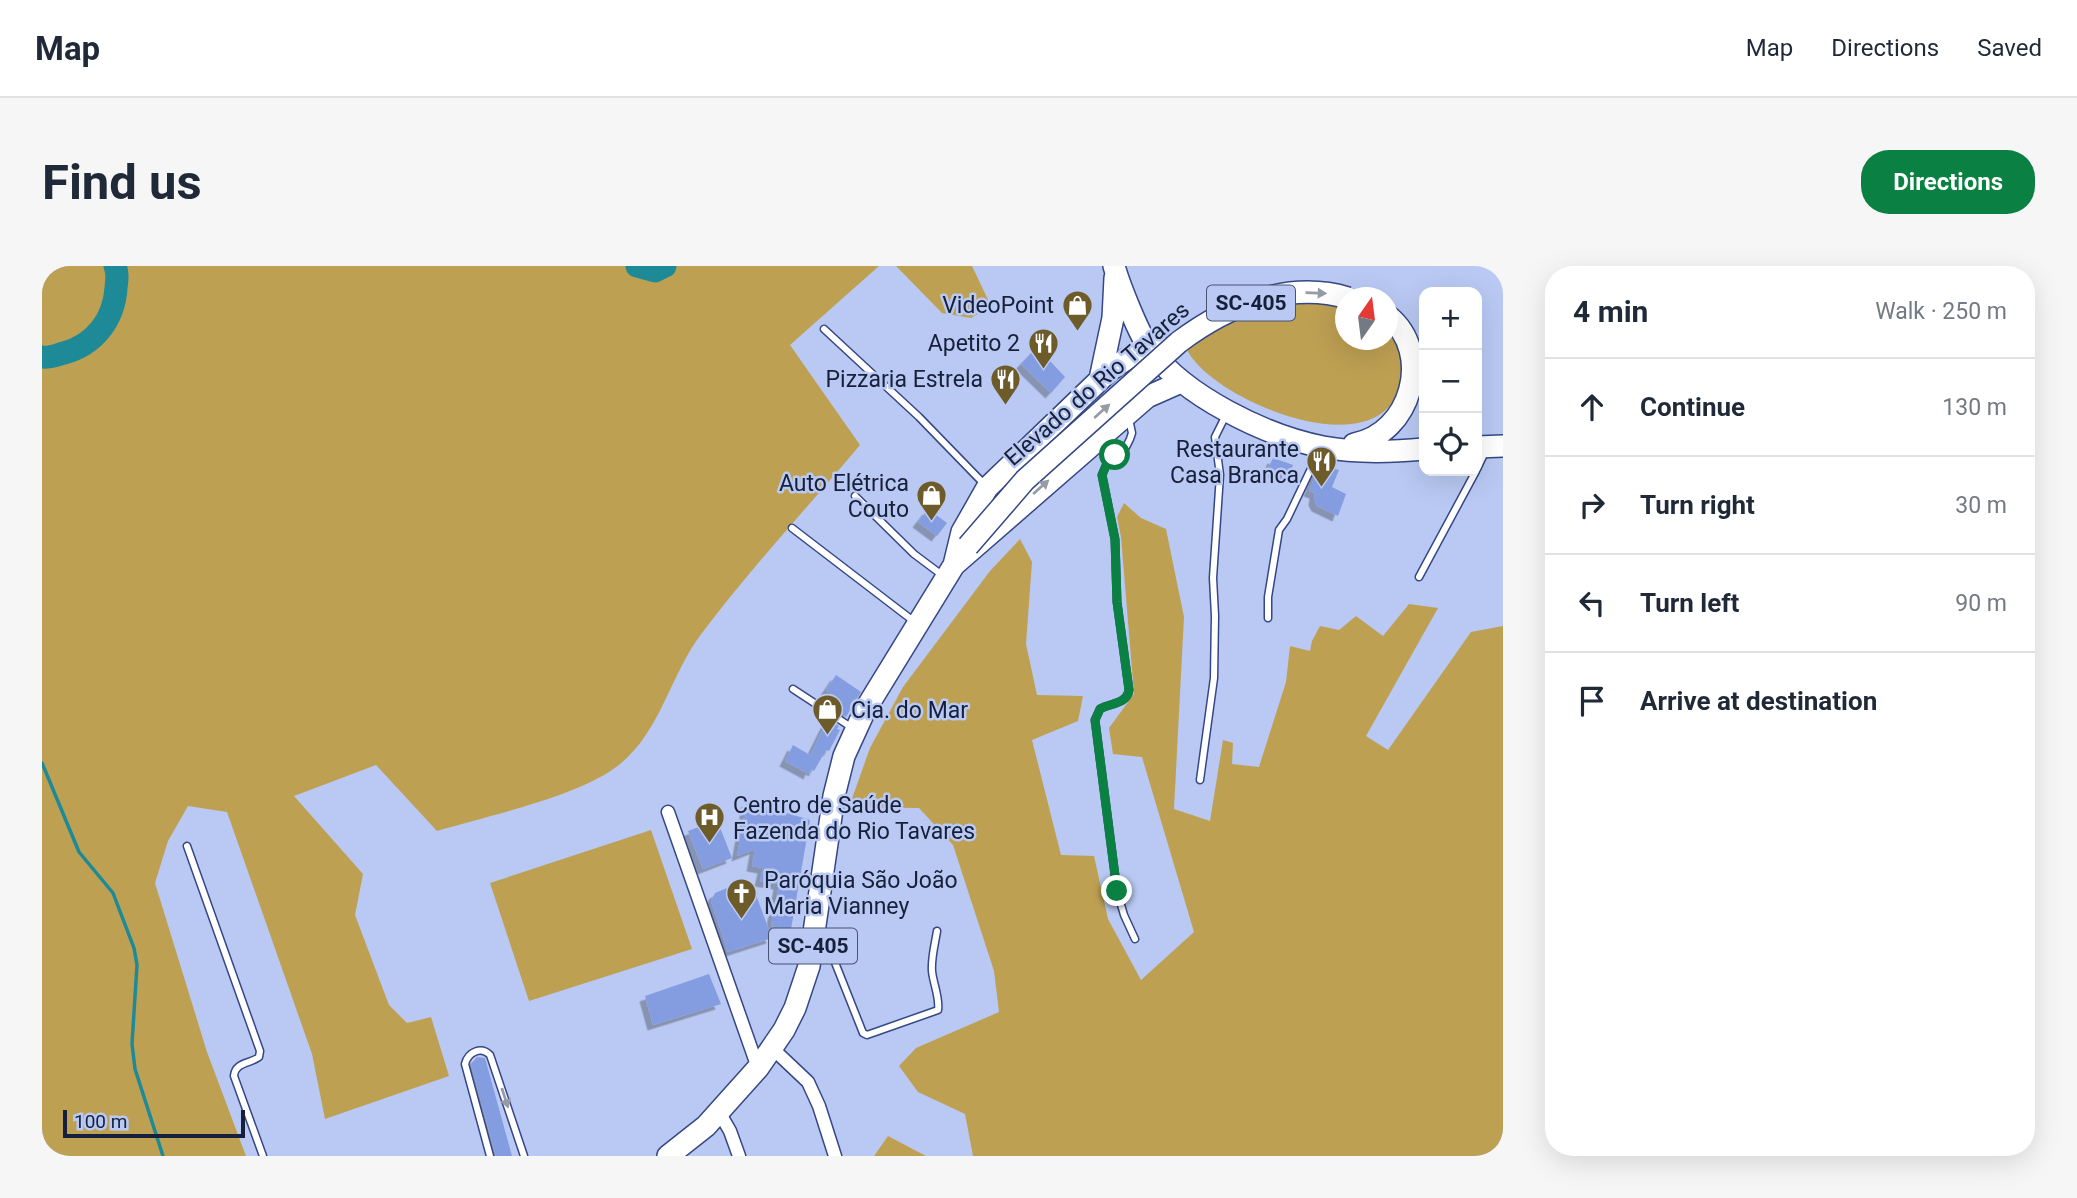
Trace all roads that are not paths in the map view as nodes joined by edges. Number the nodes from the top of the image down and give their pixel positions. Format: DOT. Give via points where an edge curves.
graph roads {
  1 [pos="1117,267"];
  2 [pos="1335,296"];
  3 [pos="1398,326"];
  4 [pos="824,329"];
  5 [pos="1159,347"];
  6 [pos="1100,379"];
  7 [pos="1181,382"];
  8 [pos="1229,410"];
  9 [pos="1127,414"];
  10 [pos="1327,448"];
  11 [pos="1419,449"];
  12 [pos="1473,476"];
  13 [pos="987,488"];
  14 [pos="855,496"];
  15 [pos="792,528"];
  16 [pos="950,572"];
  17 [pos="1419,577"];
  18 [pos="1268,618"];
  19 [pos="917,624"];
  20 [pos="793,689"];
  21 [pos="856,730"];
  22 [pos="1200,780"];
  23 [pos="668,812"];
  24 [pos="187,846"];
  25 [pos="937,931"];
  26 [pos="815,934"];
  27 [pos="1135,939"];
  28 [pos="772,1048"];
  29 [pos="758,1068"];
  30 [pos="719,1112"];
  31 [pos="263,1156"];
  32 [pos="490,1156"];
  33 [pos="524,1156"];
  34 [pos="668,1156"];
  35 [pos="739,1156"];
  36 [pos="835,1156"];
  1 -- 5 [label="main road"];
  1 -- 5 [label="main road" via="1161,337"];
  1 -- 6 [label="main road" via="1110,342"];
  16 -- 2 [label="main road, Elevado do Rio Tavares / SC-405, one-way, bridge" via="1025,480 1198,327 1265,298 1313,292"];
  3 -- 10 [label="main road" via="1409,343 1413,367 1405,405 1369,442"];
  4 -- 13 [label="lane"];
  5 -- 6 [label="main road, SC-405" via="1129,357"];
  5 -- 7 [label="main road"];
  5 -- 8 [label="main road"];
  6 -- 13 [label="main road, SC-405"];
  7 -- 8 [label="main road"];
  7 -- 9 [label="main road" via="1154,392"];
  8 -- 10 [label="main road" via="1258,425"];
  8 -- 22 [label="lane" via="1215,437 1220,475 1213,578 1214,678"];
  16 -- 9 [label="main road, one-way"];
  9 -- 27 [label="lane" via="1130,439 1108,461 1102,475 1115,540 1117,602 1129,690 1124,700 1100,709 1095,720 1117,891"];
  10 -- 11 [label="main road"];
  10 -- 18 [label="lane" via="1279,530"];
  12 -- 17 [label="lane"];
  13 -- 16 [label="main road, SC-405" via="961,532"];
  14 -- 16 [label="lane" via="914,554"];
  15 -- 19 [label="lane"];
  16 -- 19 [label="main road, SC-405"];
  19 -- 21 [label="main road, SC-405"];
  20 -- 21 [label="lane"];
  21 -- 26 [label="main road, SC-405" via="838,776"];
  23 -- 29 [label="street"];
  24 -- 31 [label="lane" via="260,1051 255,1060 238,1066 234,1076"];
  25 -- 26 [label="lane" via="932,968 938,1010 867,1035 834,960"];
  26 -- 28 [label="main road, SC-405" via="804,986"];
  28 -- 29 [label="main road, SC-405"];
  28 -- 36 [label="street" via="808,1082"];
  29 -- 30 [label="main road, SC-405"];
  30 -- 34 [label="main road, SC-405"];
  30 -- 35 [label="street"];
  32 -- 33 [label="lane, one-way" via="465,1064 476,1051 491,1055"];
}
